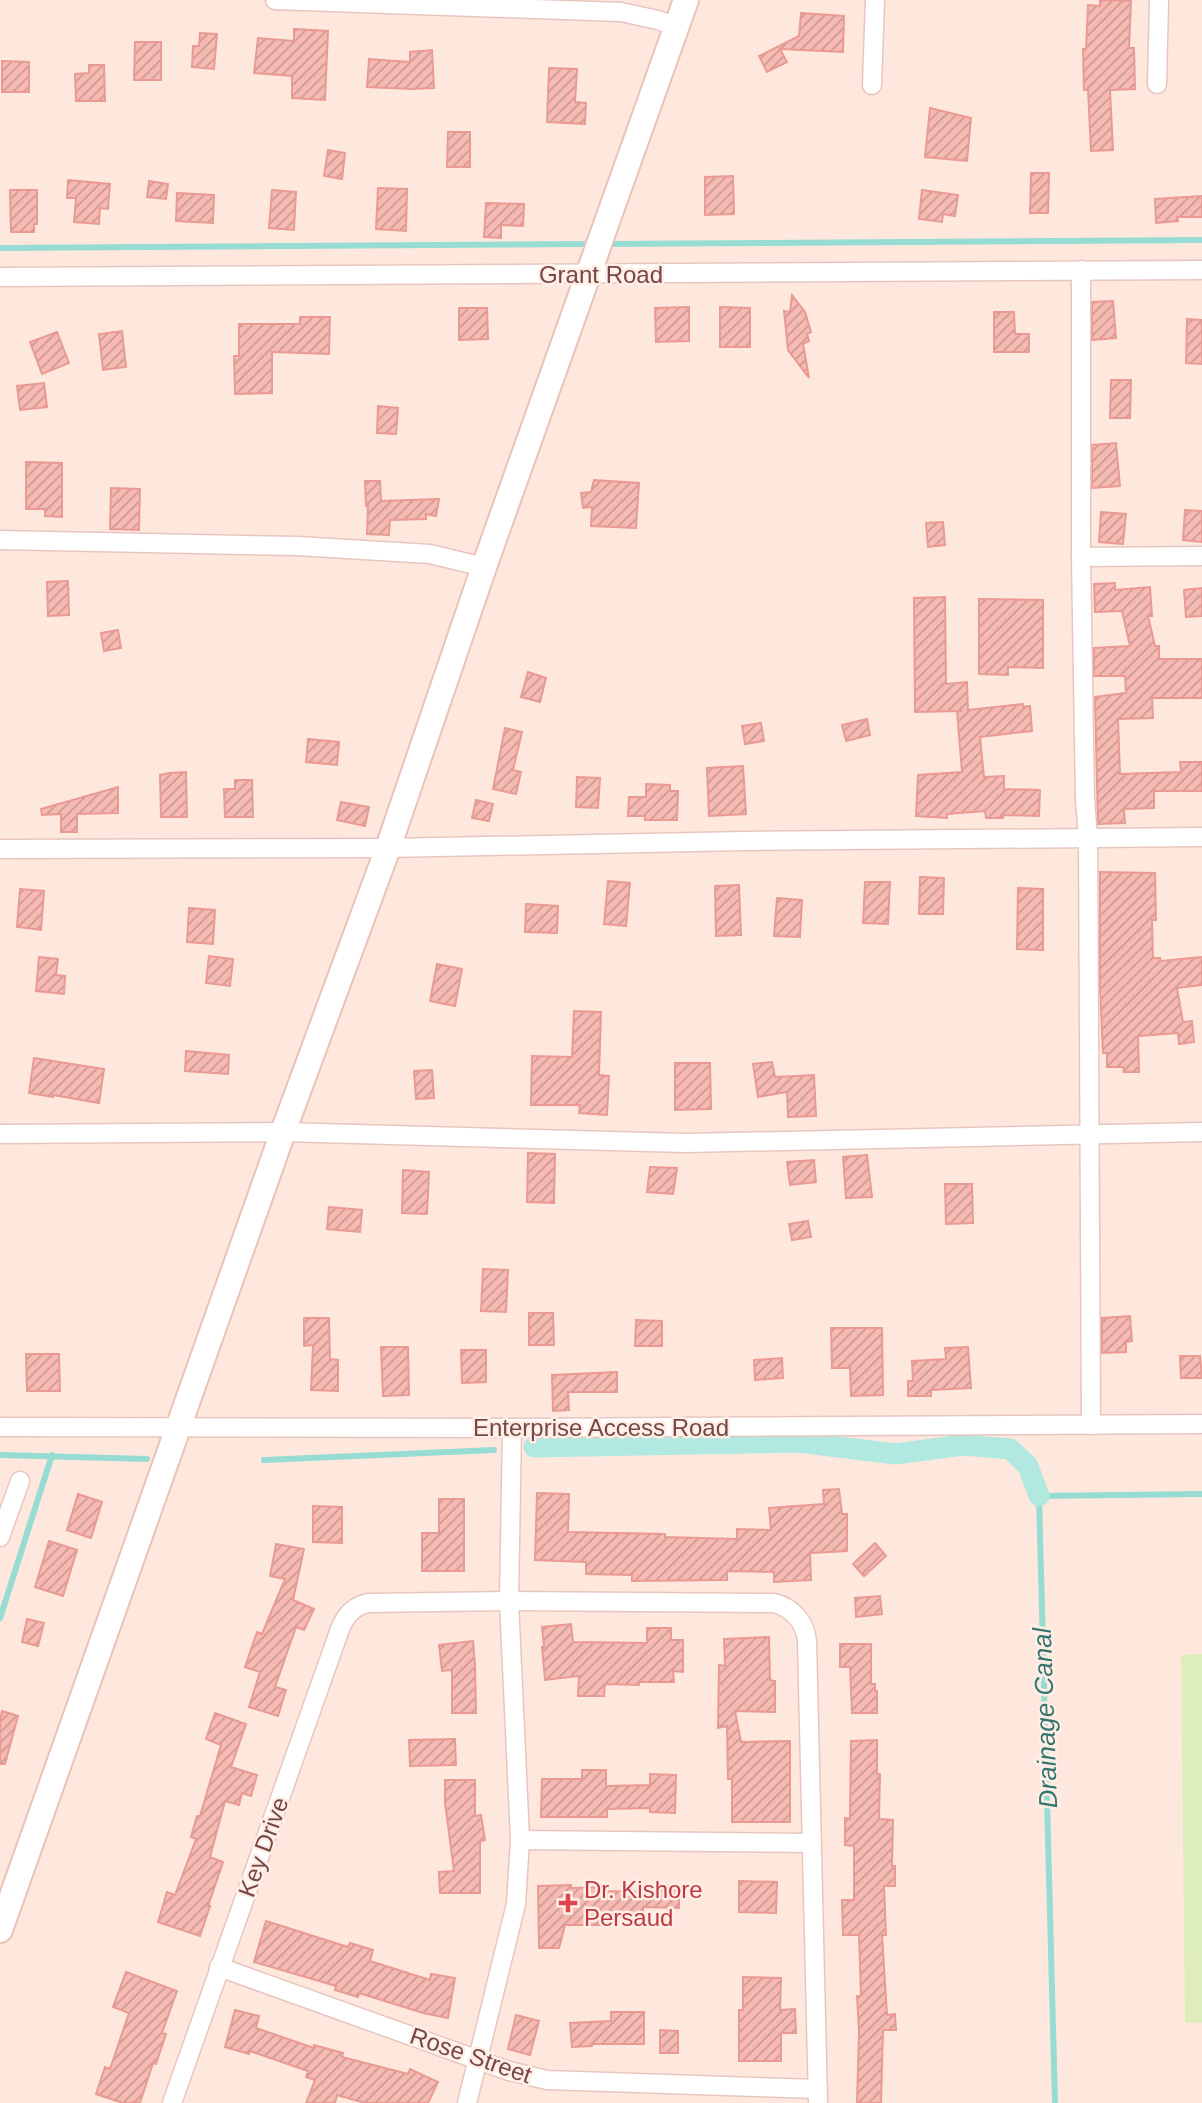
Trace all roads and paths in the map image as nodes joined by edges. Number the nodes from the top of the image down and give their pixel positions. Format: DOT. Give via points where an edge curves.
graph roads {
  1 [pos="275,0"];
  2 [pos="318,0"];
  3 [pos="686,0"];
  4 [pos="876,0"];
  5 [pos="1159,0"];
  6 [pos="668,24"];
  7 [pos="1157,84"];
  8 [pos="872,85"];
  9 [pos="1081,270"];
  10 [pos="1202,270"];
  11 [pos="589,274"];
  12 [pos="0,276"];
  13 [pos="0,540"];
  14 [pos="1202,556"];
  15 [pos="1081,557"];
  16 [pos="484,566"];
  17 [pos="1088,837"];
  18 [pos="1202,837"];
  19 [pos="388,848"];
  20 [pos="0,849"];
  21 [pos="283,1132"];
  22 [pos="1202,1132"];
  23 [pos="0,1134"];
  24 [pos="1089,1134"];
  25 [pos="1091,1424"];
  26 [pos="1202,1424"];
  27 [pos="180,1426"];
  28 [pos="0,1427"];
  29 [pos="512,1427"];
  30 [pos="20,1481"];
  31 [pos="0,1536"];
  32 [pos="509,1601"];
  33 [pos="520,1840"];
  34 [pos="812,1843"];
  35 [pos="0,1930"];
  36 [pos="219,1967"];
  37 [pos="478,2059"];
  38 [pos="818,2096"];
  39 [pos="172,2103"];
  40 [pos="467,2103"];
  1 -- 2 [label="street"];
  2 -- 6 [label="street" via="621,12"];
  3 -- 6 [label="main road"];
  4 -- 8 [label="street"];
  5 -- 7 [label="street"];
  6 -- 11 [label="main road"];
  9 -- 10 [label="street, Grant Road"];
  9 -- 11 [label="street, Grant Road"];
  9 -- 15 [label="street"];
  11 -- 12 [label="street, Grant Road"];
  11 -- 16 [label="main road"];
  13 -- 16 [label="street" via="297,546 430,554"];
  14 -- 15 [label="street"];
  15 -- 17 [label="street"];
  16 -- 19 [label="main road"];
  17 -- 18 [label="street"];
  17 -- 19 [label="street"];
  17 -- 24 [label="street"];
  19 -- 20 [label="street"];
  19 -- 21 [label="main road"];
  21 -- 23 [label="street"];
  21 -- 24 [label="street" via="686,1143"];
  21 -- 27 [label="main road"];
  22 -- 24 [label="street"];
  24 -- 25 [label="street"];
  25 -- 26 [label="street, Enterprise Access Road"];
  25 -- 29 [label="street, Enterprise Access Road"];
  27 -- 28 [label="street, Enterprise Access Road"];
  27 -- 29 [label="street, Enterprise Access Road"];
  27 -- 35 [label="main road"];
  29 -- 32 [label="street"];
  30 -- 31 [label="street"];
  32 -- 33 [label="street"];
  32 -- 34 [label="street" via="774,1603 792,1612 807,1641"];
  32 -- 36 [label="street, Key Drive" via="368,1603 343,1622"];
  33 -- 34 [label="street"];
  33 -- 37 [label="street" via="516,1904"];
  34 -- 38 [label="street"];
  36 -- 37 [label="street, Rose Street"];
  36 -- 39 [label="street, Key Drive"];
  37 -- 38 [label="street, Rose Street" via="547,2080"];
  37 -- 40 [label="street"];
}
